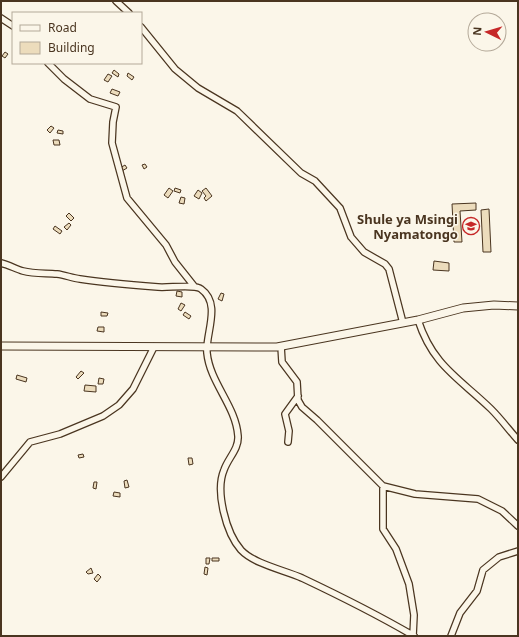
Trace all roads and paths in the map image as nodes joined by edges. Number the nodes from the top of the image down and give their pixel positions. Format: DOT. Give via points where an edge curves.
graph roads {
  1 [pos="116,1"];
  2 [pos="128,12"];
  3 [pos="1,18"];
  4 [pos="12,25"];
  5 [pos="142,28"];
  6 [pos="49,64"];
  7 [pos="1,263"];
  8 [pos="194,286"];
  9 [pos="518,306"];
  10 [pos="418,320"];
  11 [pos="403,323"];
  12 [pos="1,346"];
  13 [pos="281,346"];
  14 [pos="154,347"];
  15 [pos="207,347"];
  16 [pos="298,396"];
  17 [pos="518,440"];
  18 [pos="288,442"];
  19 [pos="1,477"];
  20 [pos="383,486"];
  21 [pos="518,526"];
  22 [pos="518,551"];
  23 [pos="414,636"];
  24 [pos="451,636"];
  1 -- 2 [label="street"];
  3 -- 4 [label="street"];
  5 -- 11 [label="street" via="175,69 198,88 248,120 270,144 301,173 315,181 335,202 342,212 351,238 364,252 389,269"];
  6 -- 8 [label="street" via="86,96 116,107 112,143 127,198 166,245 175,262"];
  7 -- 8 [label="street" via="25,271 87,280 169,288"];
  8 -- 15 [label="street" via="201,288 210,302 211,319"];
  9 -- 10 [label="street" via="463,308"];
  10 -- 11 [label="street"];
  10 -- 17 [label="street" via="430,348 441,365 491,409"];
  11 -- 13 [label="street"];
  12 -- 14 [label="street"];
  13 -- 15 [label="street"];
  13 -- 16 [label="street" via="282,362 297,382"];
  14 -- 15 [label="street"];
  14 -- 19 [label="street" via="134,389 120,406 60,434 30,442"];
  15 -- 23 [label="street" via="213,373 230,408 237,433 238,440 221,479 221,495 226,522 240,548 254,560 303,578"];
  16 -- 18 [label="street" via="285,413 289,431"];
  16 -- 20 [label="street" via="305,411"];
  20 -- 21 [label="street" via="415,494 478,499 502,511"];
  20 -- 23 [label="street" via="383,529 396,549 409,584 414,615"];
  22 -- 24 [label="street" via="499,557 483,570 477,591 460,613"];
}
